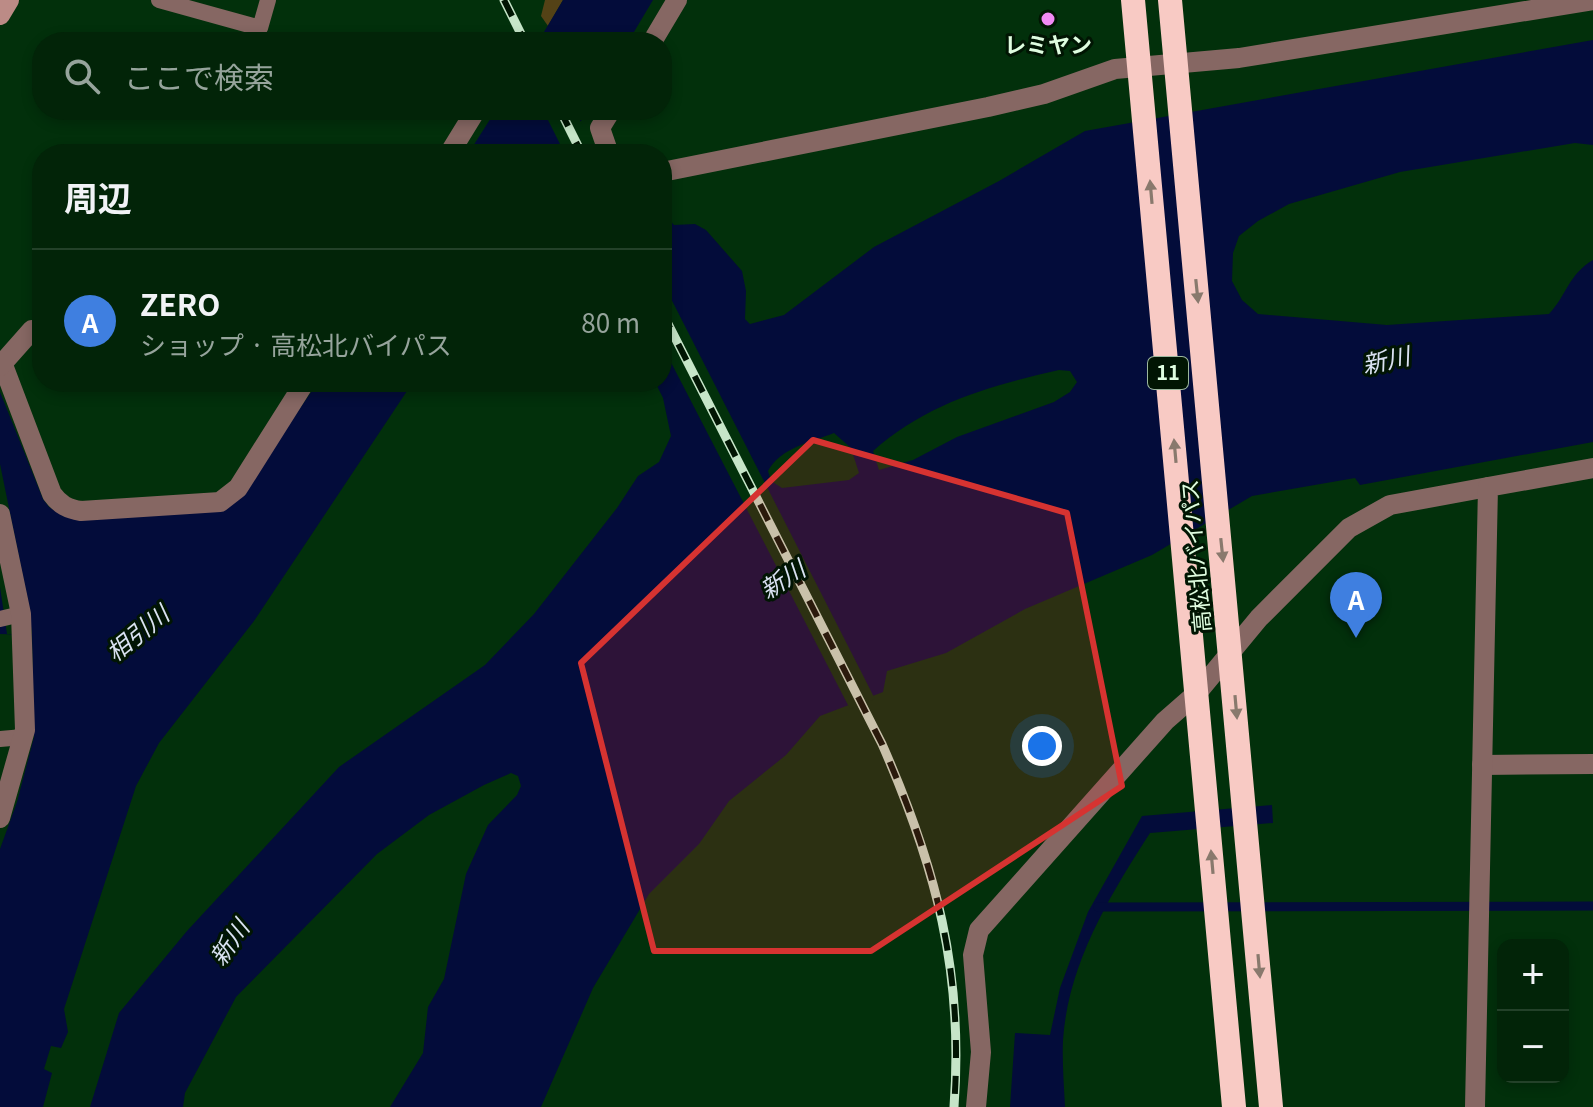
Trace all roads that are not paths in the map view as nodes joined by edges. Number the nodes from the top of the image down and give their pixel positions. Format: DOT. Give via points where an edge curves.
graph roads {
  1 [pos="9,0"];
  2 [pos="159,0"];
  3 [pos="268,0"];
  4 [pos="677,0"];
  5 [pos="1133,0"];
  6 [pos="1170,0"];
  7 [pos="1593,0"];
  8 [pos="0,15"];
  9 [pos="658,32"];
  10 [pos="1176,68"];
  11 [pos="1140,71"];
  12 [pos="470,120"];
  13 [pos="605,120"];
  14 [pos="455,144"];
  15 [pos="606,144"];
  16 [pos="672,170"];
  17 [pos="32,330"];
  18 [pos="1,366"];
  19 [pos="299,392"];
  20 [pos="1593,468"];
  21 [pos="1488,487"];
  22 [pos="0,514"];
  23 [pos="3,544"];
  24 [pos="0,619"];
  25 [pos="22,624"];
  26 [pos="1230,640"];
  27 [pos="1197,693"];
  28 [pos="23,737"];
  29 [pos="0,739"];
  30 [pos="1593,764"];
  31 [pos="1482,765"];
  32 [pos="0,818"];
  33 [pos="976,1107"];
  34 [pos="1234,1107"];
  35 [pos="1271,1107"];
  36 [pos="1475,1107"];
  1 -- 8 [label="main road"];
  2 -- 3 [label="lane" via="260,28"];
  4 -- 9 [label="street"];
  5 -- 11 [label="highway, 高松北バイパス / 11"];
  6 -- 10 [label="highway, 高松北バイパス / 11"];
  7 -- 10 [label="street"];
  10 -- 11 [label="street"];
  10 -- 26 [label="highway, 高松北バイパス / 11, one-way"];
  11 -- 16 [label="street" via="1097,73 1044,94 988,107"];
  27 -- 11 [label="highway, 高松北バイパス / 11, one-way"];
  12 -- 14 [label="street"];
  13 -- 15 [label="street" via="600,128"];
  17 -- 18 [label="street"];
  18 -- 19 [label="street" via="52,494 57,502 81,511 220,502 238,488"];
  20 -- 21 [label="street"];
  21 -- 26 [label="street" via="1390,505 1349,528"];
  21 -- 31 [label="street"];
  22 -- 23 [label="street"];
  23 -- 25 [label="street"];
  24 -- 25 [label="lane"];
  25 -- 28 [label="street"];
  26 -- 27 [label="street"];
  26 -- 35 [label="highway, 高松北バイパス / 11, one-way"];
  27 -- 33 [label="street" via="1165,721 979,930 973,955 981,1052"];
  34 -- 27 [label="highway, 高松北バイパス / 11, one-way"];
  28 -- 29 [label="lane"];
  28 -- 32 [label="street"];
  30 -- 31 [label="street"];
  31 -- 36 [label="street"];
}
